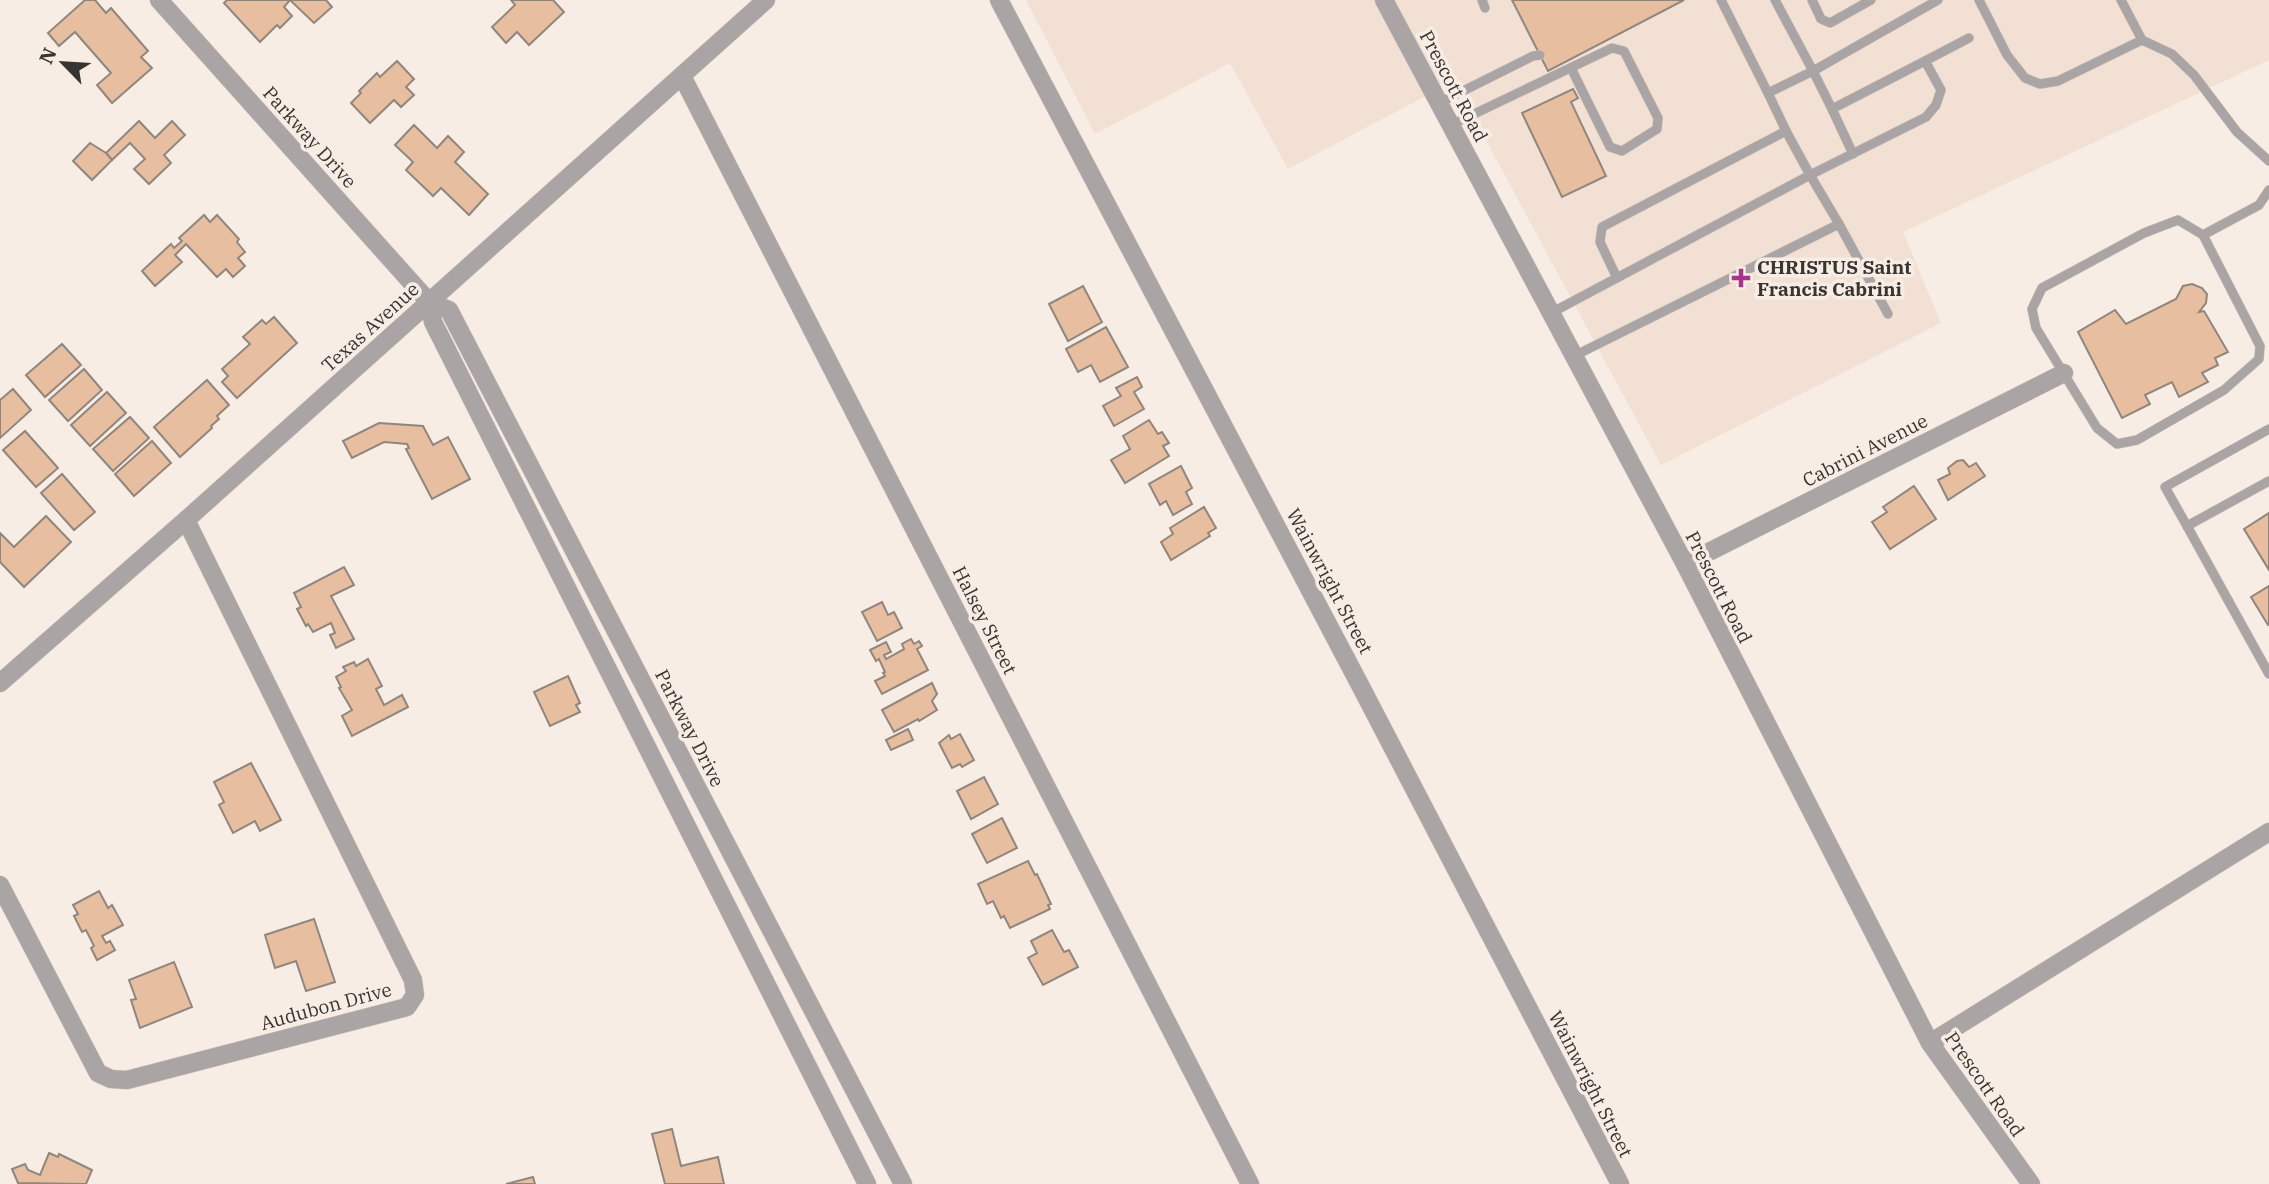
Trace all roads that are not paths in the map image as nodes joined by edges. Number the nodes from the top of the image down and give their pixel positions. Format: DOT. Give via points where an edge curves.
graph roads {
  1 [pos="159,0"];
  2 [pos="766,0"];
  3 [pos="999,0"];
  4 [pos="1384,0"];
  5 [pos="1721,0"];
  6 [pos="1775,0"];
  7 [pos="1812,0"];
  8 [pos="1871,0"];
  9 [pos="1938,0"];
  10 [pos="1979,0"];
  11 [pos="2121,0"];
  12 [pos="1969,38"];
  13 [pos="2142,40"];
  14 [pos="1537,54"];
  15 [pos="1925,61"];
  16 [pos="1571,68"];
  17 [pos="1813,71"];
  18 [pos="682,76"];
  19 [pos="1768,93"];
  20 [pos="1439,103"];
  21 [pos="1832,109"];
  22 [pos="1451,125"];
  23 [pos="1786,131"];
  24 [pos="1853,154"];
  25 [pos="2269,161"];
  26 [pos="1810,175"];
  27 [pos="2269,190"];
  28 [pos="1839,225"];
  29 [pos="2203,235"];
  30 [pos="1617,278"];
  31 [pos="429,302"];
  32 [pos="1551,313"];
  33 [pos="1888,314"];
  34 [pos="1574,356"];
  35 [pos="2063,373"];
  36 [pos="2269,429"];
  37 [pos="2269,481"];
  38 [pos="186,520"];
  39 [pos="2187,526"];
  40 [pos="1685,564"];
  41 [pos="2269,674"];
  42 [pos="0,683"];
  43 [pos="2269,832"];
  44 [pos="0,885"];
  45 [pos="1930,1043"];
  46 [pos="2022,1181"];
  47 [pos="867,1184"];
  48 [pos="903,1184"];
  49 [pos="1250,1184"];
  50 [pos="1620,1184"];
  1 -- 31 [label="street, Parkway Drive"];
  2 -- 18 [label="street, Texas Avenue"];
  3 -- 50 [label="street, Wainwright Street"];
  4 -- 20 [label="street, Prescott Road"];
  5 -- 19 [label="lane"];
  6 -- 17 [label="lane"];
  7 -- 8 [label="lane" via="1821,19 1830,23"];
  9 -- 17 [label="lane"];
  10 -- 13 [label="lane" via="2007,55 2025,78 2040,84 2058,81"];
  11 -- 13 [label="lane"];
  12 -- 15 [label="lane"];
  13 -- 25 [label="lane" via="2172,54 2237,132"];
  14 -- 20 [label="lane"];
  15 -- 21 [label="lane"];
  15 -- 24 [label="lane" via="1941,90 1937,105 1926,117"];
  16 -- 16 [label="lane" via="1612,48 1624,51 1658,118 1657,129 1622,151 1610,146"];
  16 -- 22 [label="lane"];
  17 -- 19 [label="lane"];
  17 -- 21 [label="lane"];
  18 -- 31 [label="street, Texas Avenue"];
  18 -- 49 [label="street, Halsey Street"];
  19 -- 23 [label="lane"];
  20 -- 22 [label="street, Prescott Road"];
  21 -- 24 [label="lane"];
  22 -- 32 [label="street, Prescott Road"];
  23 -- 26 [label="lane"];
  23 -- 30 [label="lane" via="1602,227 1600,242"];
  24 -- 26 [label="lane"];
  26 -- 28 [label="lane"];
  26 -- 30 [label="lane"];
  27 -- 29 [label="lane" via="2259,205"];
  28 -- 33 [label="lane"];
  28 -- 34 [label="lane"];
  29 -- 35 [label="lane" via="2178,220 2144,233 2042,288 2032,309 2036,328"];
  29 -- 35 [label="lane" via="2260,346 2259,359 2224,390 2137,440 2117,444 2097,428"];
  30 -- 32 [label="lane"];
  31 -- 38 [label="street, Texas Avenue"];
  31 -- 47 [label="street, Parkway Drive" via="433,322"];
  31 -- 48 [label="street, Parkway Drive" via="449,310"];
  32 -- 34 [label="street, Prescott Road"];
  34 -- 40 [label="street, Prescott Road"];
  35 -- 40 [label="street, Cabrini Avenue"];
  36 -- 39 [label="lane" via="2165,487"];
  37 -- 39 [label="lane"];
  38 -- 42 [label="street, Texas Avenue"];
  38 -- 44 [label="street, Audubon Drive" via="415,995 407,1007 127,1080 111,1079 98,1073"];
  39 -- 41 [label="lane"];
  40 -- 45 [label="street, Prescott Road"];
  43 -- 45 [label="street"];
  45 -- 46 [label="street, Prescott Road"];
}
